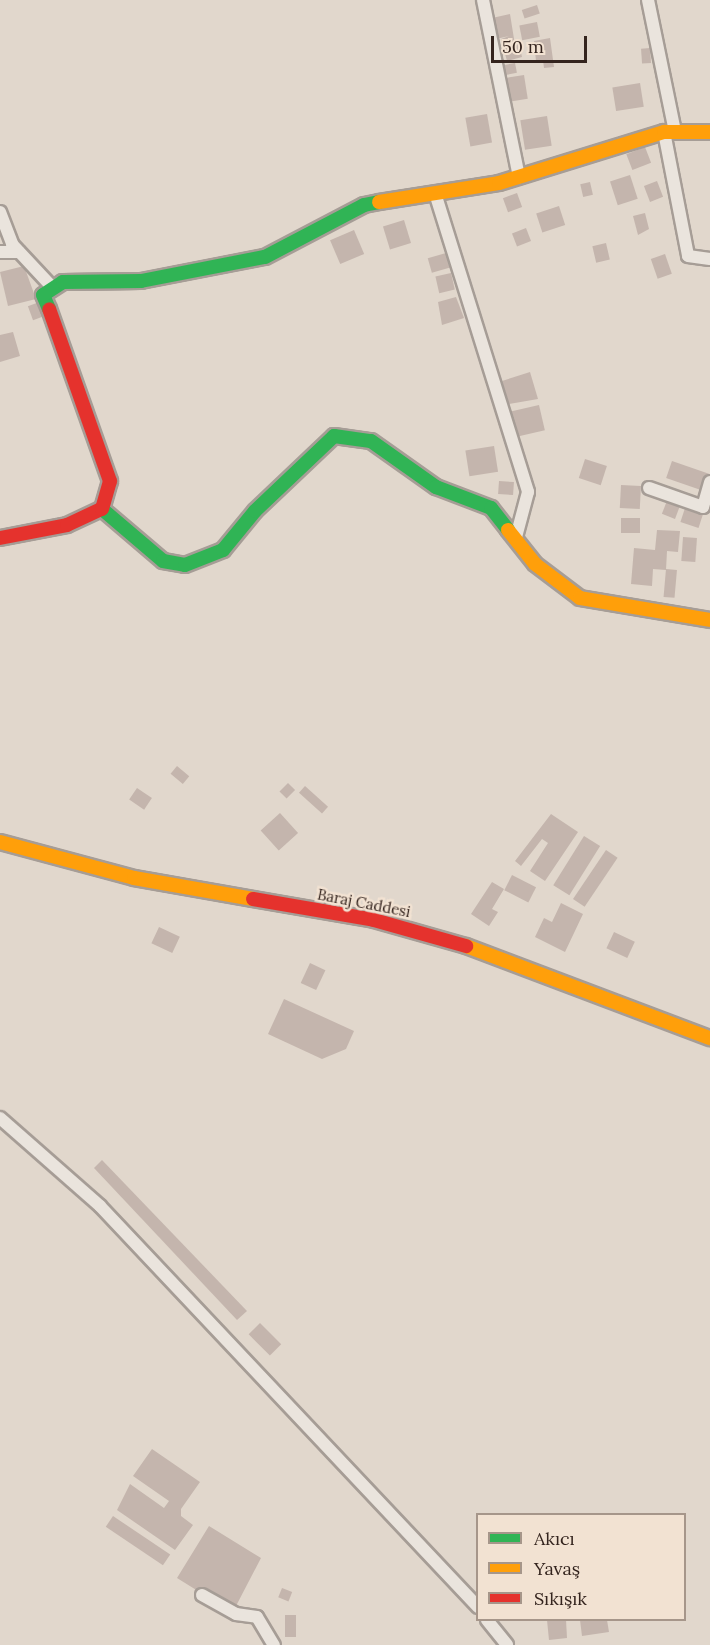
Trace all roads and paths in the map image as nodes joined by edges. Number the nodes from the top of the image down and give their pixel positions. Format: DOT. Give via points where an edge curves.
graph roads {
  1 [pos="483,0"];
  2 [pos="648,0"];
  3 [pos="669,132"];
  4 [pos="710,132"];
  5 [pos="519,177"];
  6 [pos="435,193"];
  7 [pos="0,212"];
  8 [pos="0,252"];
  9 [pos="19,252"];
  10 [pos="710,259"];
  11 [pos="53,288"];
  12 [pos="710,482"];
  13 [pos="649,488"];
  14 [pos="102,509"];
  15 [pos="516,537"];
  16 [pos="0,538"];
  17 [pos="710,620"];
  18 [pos="0,842"];
  19 [pos="710,1038"];
  20 [pos="0,1118"];
  21 [pos="202,1595"];
  22 [pos="476,1606"];
  23 [pos="488,1621"];
  24 [pos="274,1645"];
  25 [pos="507,1645"];
  1 -- 5 [label="street"];
  2 -- 3 [label="street"];
  3 -- 4 [label="street"];
  3 -- 5 [label="street"];
  3 -- 10 [label="street" via="688,256"];
  5 -- 6 [label="street"];
  6 -- 11 [label="street" via="364,204 265,257 141,281 63,282"];
  6 -- 15 [label="street" via="528,492"];
  7 -- 9 [label="street"];
  8 -- 9 [label="street"];
  9 -- 11 [label="street"];
  11 -- 14 [label="street" via="42,295 66,349 110,481"];
  12 -- 13 [label="street" via="703,507"];
  14 -- 15 [label="street" via="163,561 186,565 223,550 255,510 334,436 371,441 436,487 491,507"];
  14 -- 16 [label="street" via="67,525"];
  15 -- 17 [label="street" via="535,564 580,598"];
  18 -- 19 [label="street, Baraj Caddesi" via="134,878 374,920 451,940"];
  20 -- 22 [label="street" via="100,1206"];
  21 -- 24 [label="street" via="236,1614 257,1617"];
  23 -- 25 [label="street"];
}
